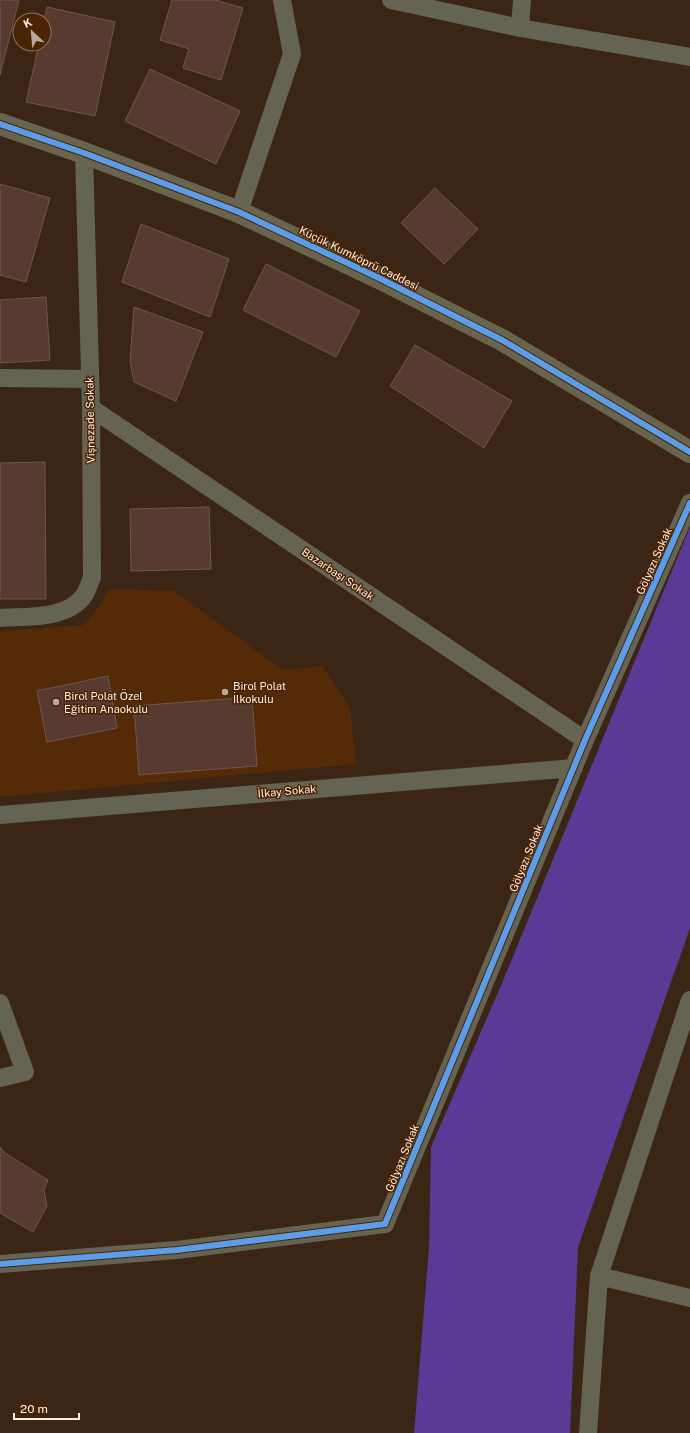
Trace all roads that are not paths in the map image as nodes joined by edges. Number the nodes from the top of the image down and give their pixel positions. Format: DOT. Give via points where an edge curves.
graph roads {
  1 [pos="282,0"];
  2 [pos="391,0"];
  3 [pos="522,0"];
  4 [pos="520,28"];
  5 [pos="690,57"];
  6 [pos="0,124"];
  7 [pos="84,153"];
  8 [pos="239,212"];
  9 [pos="0,378"];
  10 [pos="90,380"];
  11 [pos="91,408"];
  12 [pos="690,452"];
  13 [pos="690,503"];
  14 [pos="0,618"];
  15 [pos="585,740"];
  16 [pos="574,768"];
  17 [pos="0,815"];
  18 [pos="690,1000"];
  19 [pos="0,1003"];
  20 [pos="0,1078"];
  21 [pos="0,1264"];
  22 [pos="599,1276"];
  23 [pos="690,1298"];
  24 [pos="588,1433"];
  1 -- 8 [label="street" via="292,54"];
  2 -- 4 [label="street"];
  3 -- 4 [label="street"];
  4 -- 5 [label="street"];
  6 -- 7 [label="street, Küçük Kumköprü Caddesi"];
  7 -- 8 [label="street, Küçük Kumköprü Caddesi"];
  7 -- 10 [label="street, Vişnezade Sokak"];
  8 -- 12 [label="street, Küçük Kumköprü Caddesi" via="502,340"];
  9 -- 10 [label="street"];
  10 -- 11 [label="street, Vişnezade Sokak"];
  11 -- 14 [label="street, Vişnezade Sokak" via="92,577 85,595 71,608 53,614"];
  11 -- 15 [label="street, Bazarbaşı Sokak"];
  13 -- 15 [label="street, Gölyazı Sokak"];
  15 -- 16 [label="street, Gölyazı Sokak"];
  16 -- 17 [label="street, İlkay Sokak"];
  16 -- 21 [label="street, Gölyazı Sokak" via="385,1224 177,1250"];
  18 -- 22 [label="street"];
  19 -- 20 [label="street" via="25,1072"];
  22 -- 23 [label="street"];
  22 -- 24 [label="street"];
}
